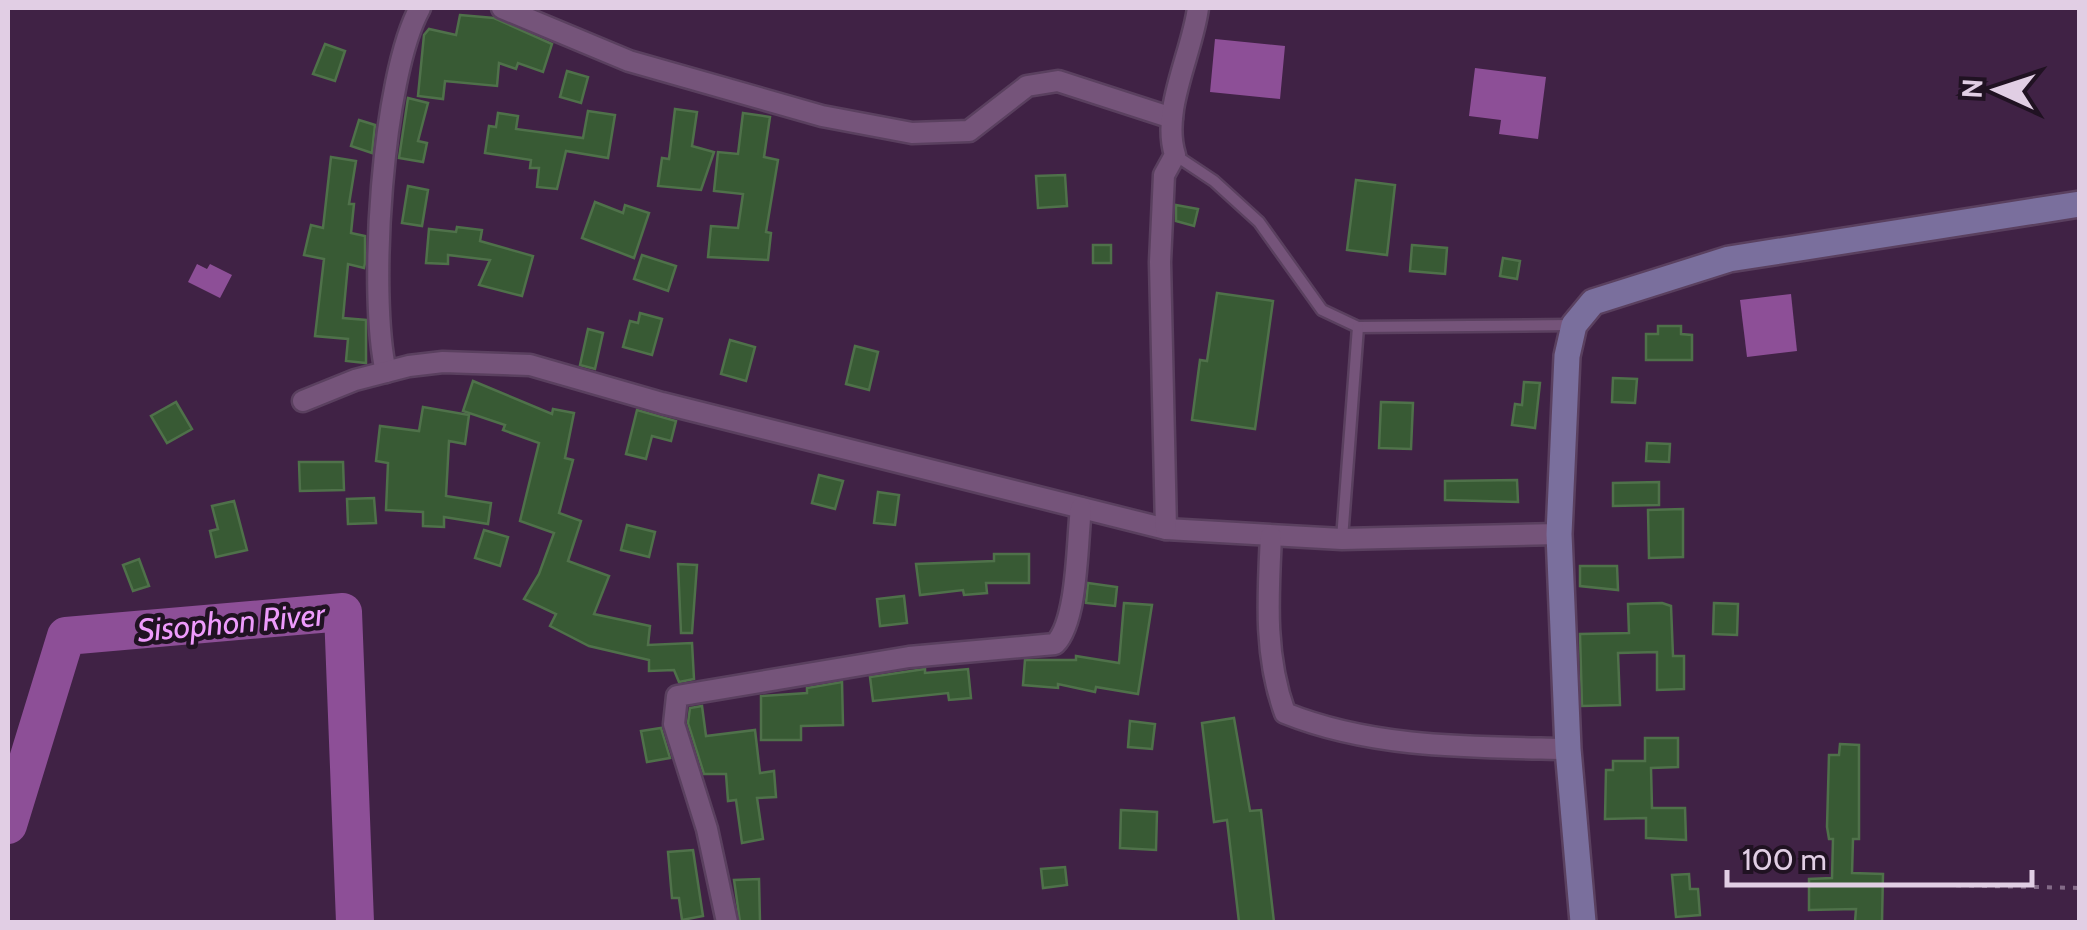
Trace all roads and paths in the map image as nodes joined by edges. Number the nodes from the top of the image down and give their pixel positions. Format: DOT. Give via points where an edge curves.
graph roads {
  1 [pos="420,8"];
  2 [pos="502,8"];
  3 [pos="1198,8"];
  4 [pos="1172,118"];
  5 [pos="1175,155"];
  6 [pos="2080,204"];
  7 [pos="1574,325"];
  8 [pos="1358,327"];
  9 [pos="386,372"];
  10 [pos="303,401"];
  11 [pos="1081,508"];
  12 [pos="1166,528"];
  13 [pos="1558,534"];
  14 [pos="1271,536"];
  15 [pos="1342,539"];
  16 [pos="1568,749"];
  17 [pos="1943,884"];
  18 [pos="2080,888"];
  19 [pos="727,922"];
  20 [pos="1583,922"];
  1 -- 9 [label="street" via="401,47 390,98 380,287"];
  2 -- 4 [label="street" via="629,61 822,116 912,134 969,131 1028,86 1058,81"];
  3 -- 4 [label="street"];
  4 -- 5 [label="street" via="1168,134"];
  5 -- 8 [label="lane" via="1259,222 1322,310"];
  5 -- 12 [label="street" via="1164,175 1160,262"];
  6 -- 7 [label="main road" via="1729,259 1593,302"];
  7 -- 8 [label="lane"];
  7 -- 13 [label="main road"];
  8 -- 15 [label="lane"];
  9 -- 10 [label="street"];
  9 -- 11 [label="street" via="443,362 530,365"];
  11 -- 12 [label="street"];
  11 -- 19 [label="street" via="1069,616 1055,644 909,657 676,696 674,724"];
  12 -- 14 [label="street"];
  13 -- 15 [label="street"];
  13 -- 16 [label="main road"];
  14 -- 15 [label="street"];
  14 -- 16 [label="street" via="1268,646 1286,713 1328,730 1453,746"];
  16 -- 20 [label="main road"];
  17 -- 18 [label="path"];
}
